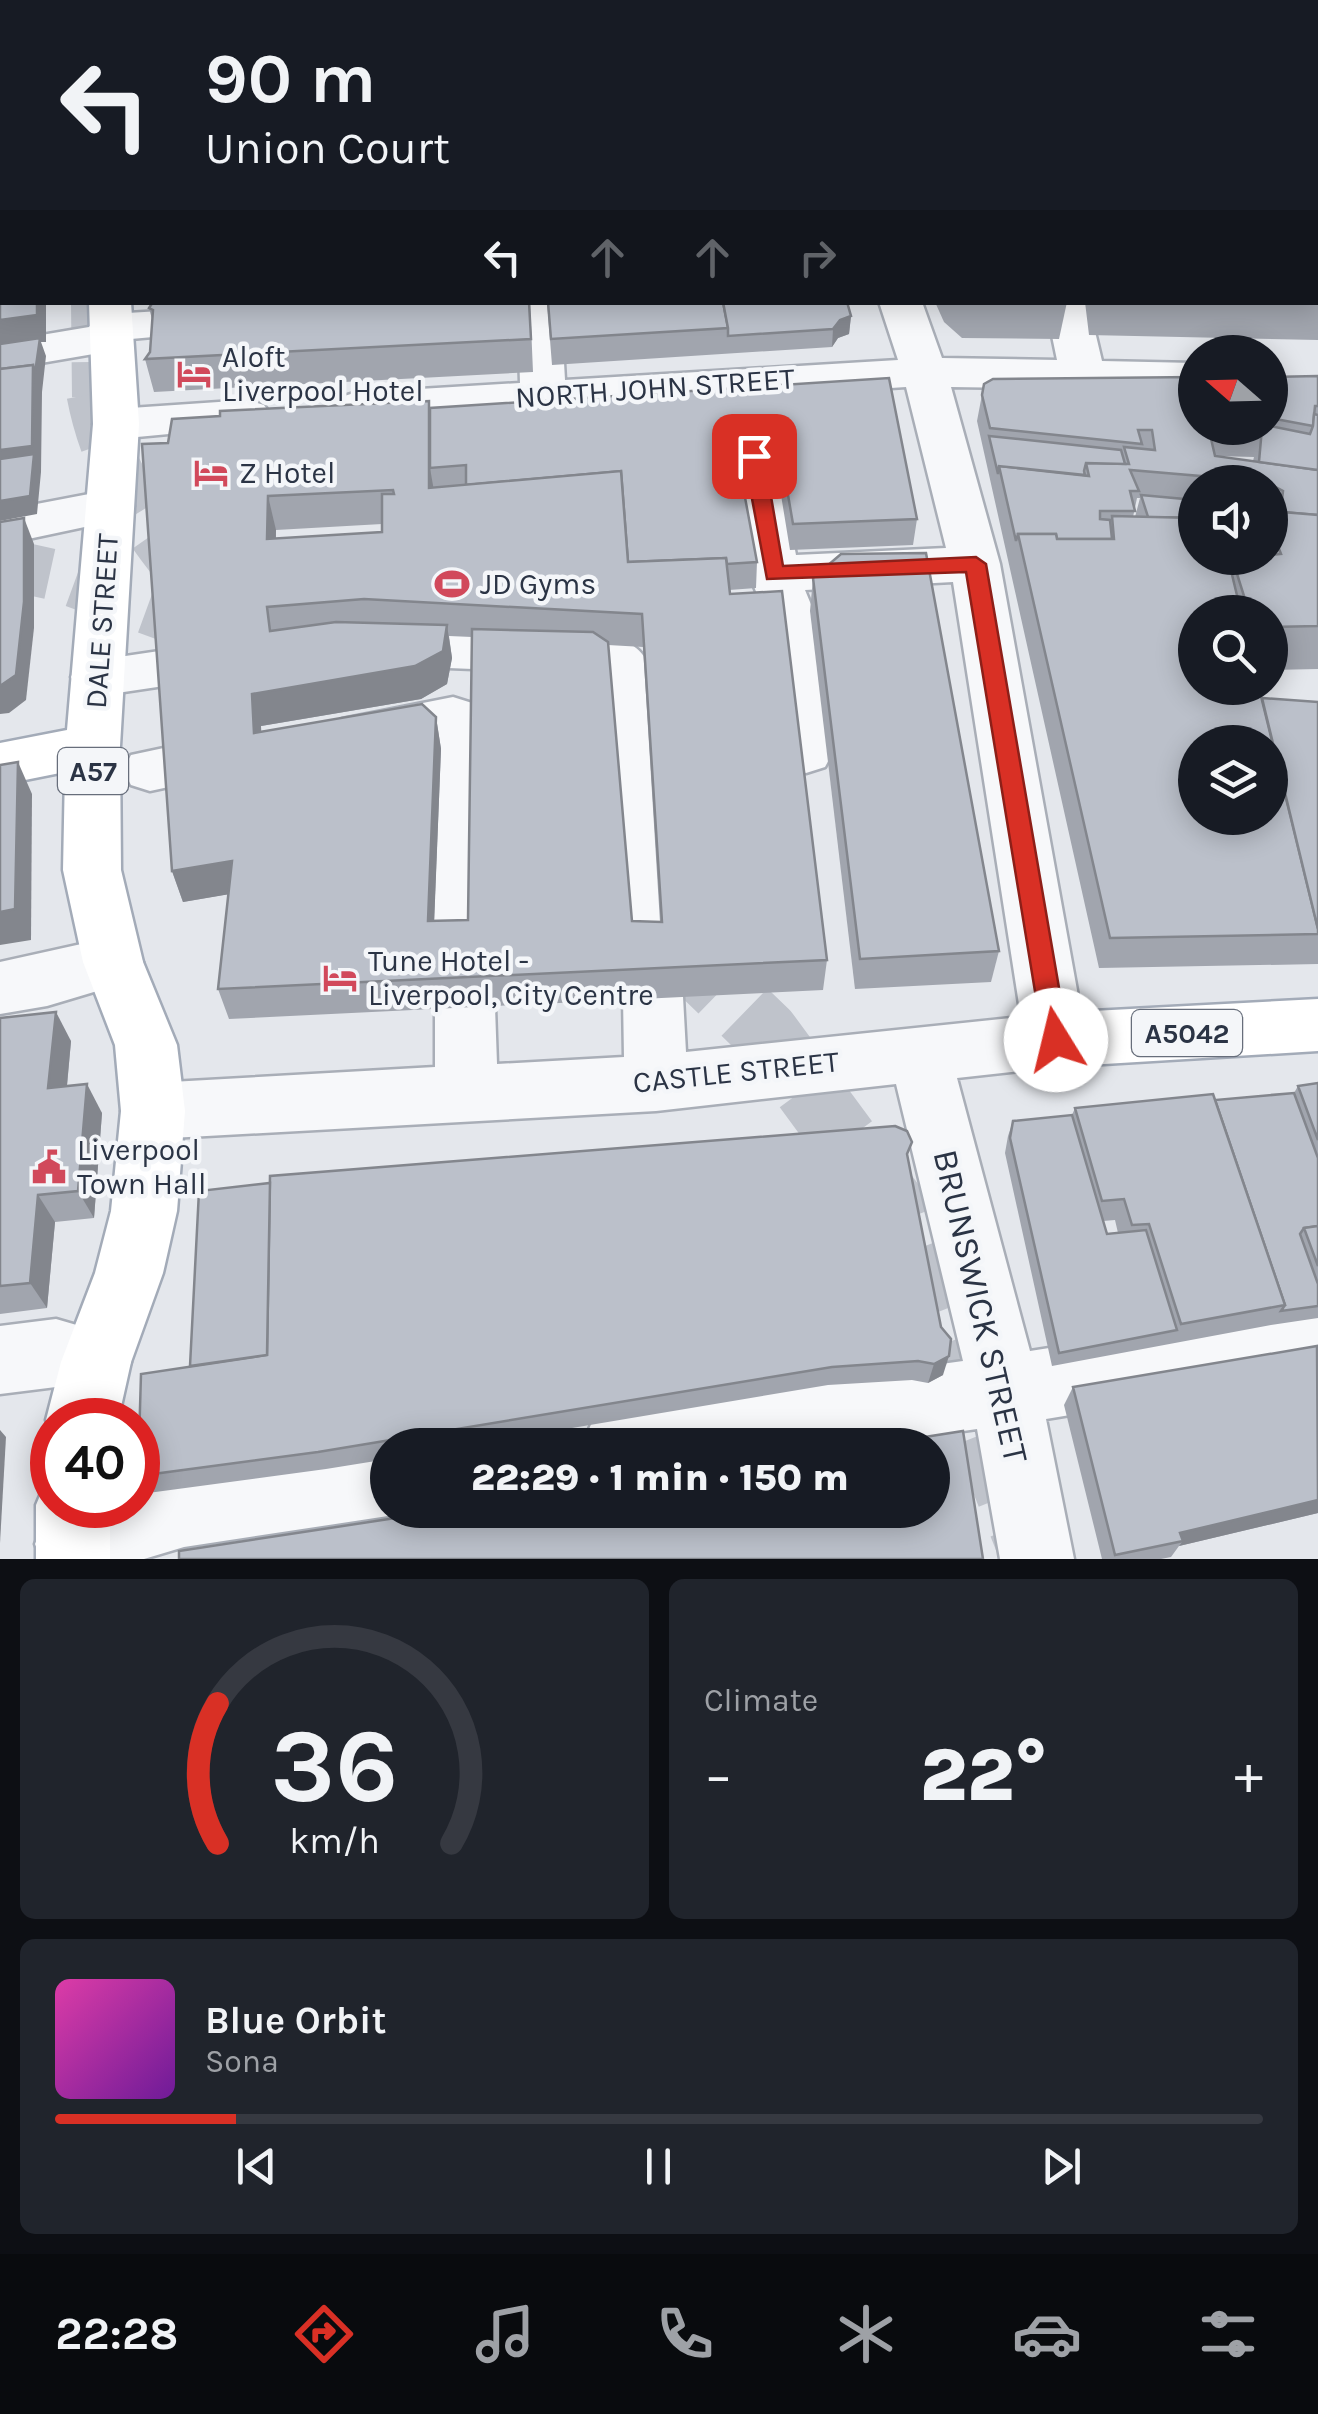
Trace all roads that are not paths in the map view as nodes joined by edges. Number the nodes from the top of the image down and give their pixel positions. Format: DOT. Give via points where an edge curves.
graph roads {
  1 [pos="508,305"];
  2 [pos="542,305"];
  3 [pos="901,305"];
  4 [pos="1067,305"];
  5 [pos="422,310"];
  6 [pos="266,318"];
  7 [pos="111,322"];
  8 [pos="0,356"];
  9 [pos="925,372"];
  10 [pos="1082,375"];
  11 [pos="1178,377"];
  12 [pos="544,395"];
  13 [pos="116,424"];
  14 [pos="754,456"];
  15 [pos="110,506"];
  16 [pos="0,528"];
  17 [pos="976,564"];
  18 [pos="774,574"];
  19 [pos="327,648"];
  20 [pos="166,669"];
  21 [pos="97,678"];
  22 [pos="319,740"];
  23 [pos="93,746"];
  24 [pos="806,752"];
  25 [pos="0,764"];
  26 [pos="113,962"];
  27 [pos="0,988"];
  28 [pos="1318,1025"];
  29 [pos="1056,1040"];
  30 [pos="920,1055"];
  31 [pos="656,1082"];
  32 [pos="467,1091"];
  33 [pos="153,1111"];
  34 [pos="1318,1340"];
  35 [pos="0,1360"];
  36 [pos="89,1391"];
  37 [pos="974,1392"];
  38 [pos="732,1428"];
  39 [pos="370,1483"];
  40 [pos="73,1536"];
  41 [pos="1037,1559"];
  1 -- 5 [label="street"];
  2 -- 12 [label="street"];
  3 -- 9 [label="street"];
  4 -- 10 [label="street"];
  6 -- 7 [label="street"];
  7 -- 8 [label="street"];
  7 -- 13 [label="main road, DALE STREET / A57"];
  9 -- 10 [label="street, NORTH JOHN STREET"];
  9 -- 12 [label="street, NORTH JOHN STREET"];
  9 -- 17 [label="street"];
  10 -- 11 [label="street, NORTH JOHN STREET"];
  12 -- 13 [label="street, NORTH JOHN STREET"];
  13 -- 15 [label="main road, DALE STREET / A57"];
  14 -- 18 [label="street"];
  15 -- 16 [label="street"];
  15 -- 21 [label="main road, DALE STREET / A57"];
  17 -- 18 [label="street"];
  17 -- 29 [label="street"];
  18 -- 24 [label="street" via="792,619"];
  19 -- 31 [label="street" via="611,656 625,667"];
  20 -- 21 [label="street"];
  21 -- 23 [label="main road, DALE STREET / A57"];
  22 -- 32 [label="street" via="453,717"];
  23 -- 25 [label="main road"];
  23 -- 26 [label="main road, DALE STREET / A57" via="92,870"];
  26 -- 27 [label="street"];
  26 -- 33 [label="main road, DALE STREET / A57" via="146,1045"];
  28 -- 29 [label="main road, CASTLE STREET / A5042"];
  29 -- 30 [label="street, CASTLE STREET / A5042"];
  30 -- 31 [label="street, CASTLE STREET / A5042"];
  30 -- 37 [label="street, BRUNSWICK STREET"];
  31 -- 32 [label="street, CASTLE STREET / A5042"];
  32 -- 33 [label="street, CASTLE STREET / A5042"];
  33 -- 36 [label="main road, A57" via="144,1211"];
  34 -- 37 [label="street"];
  35 -- 36 [label="street" via="56,1353"];
  37 -- 38 [label="street"];
  37 -- 41 [label="street, BRUNSWICK STREET"];
  39 -- 40 [label="street" via="184,1510"];
}
